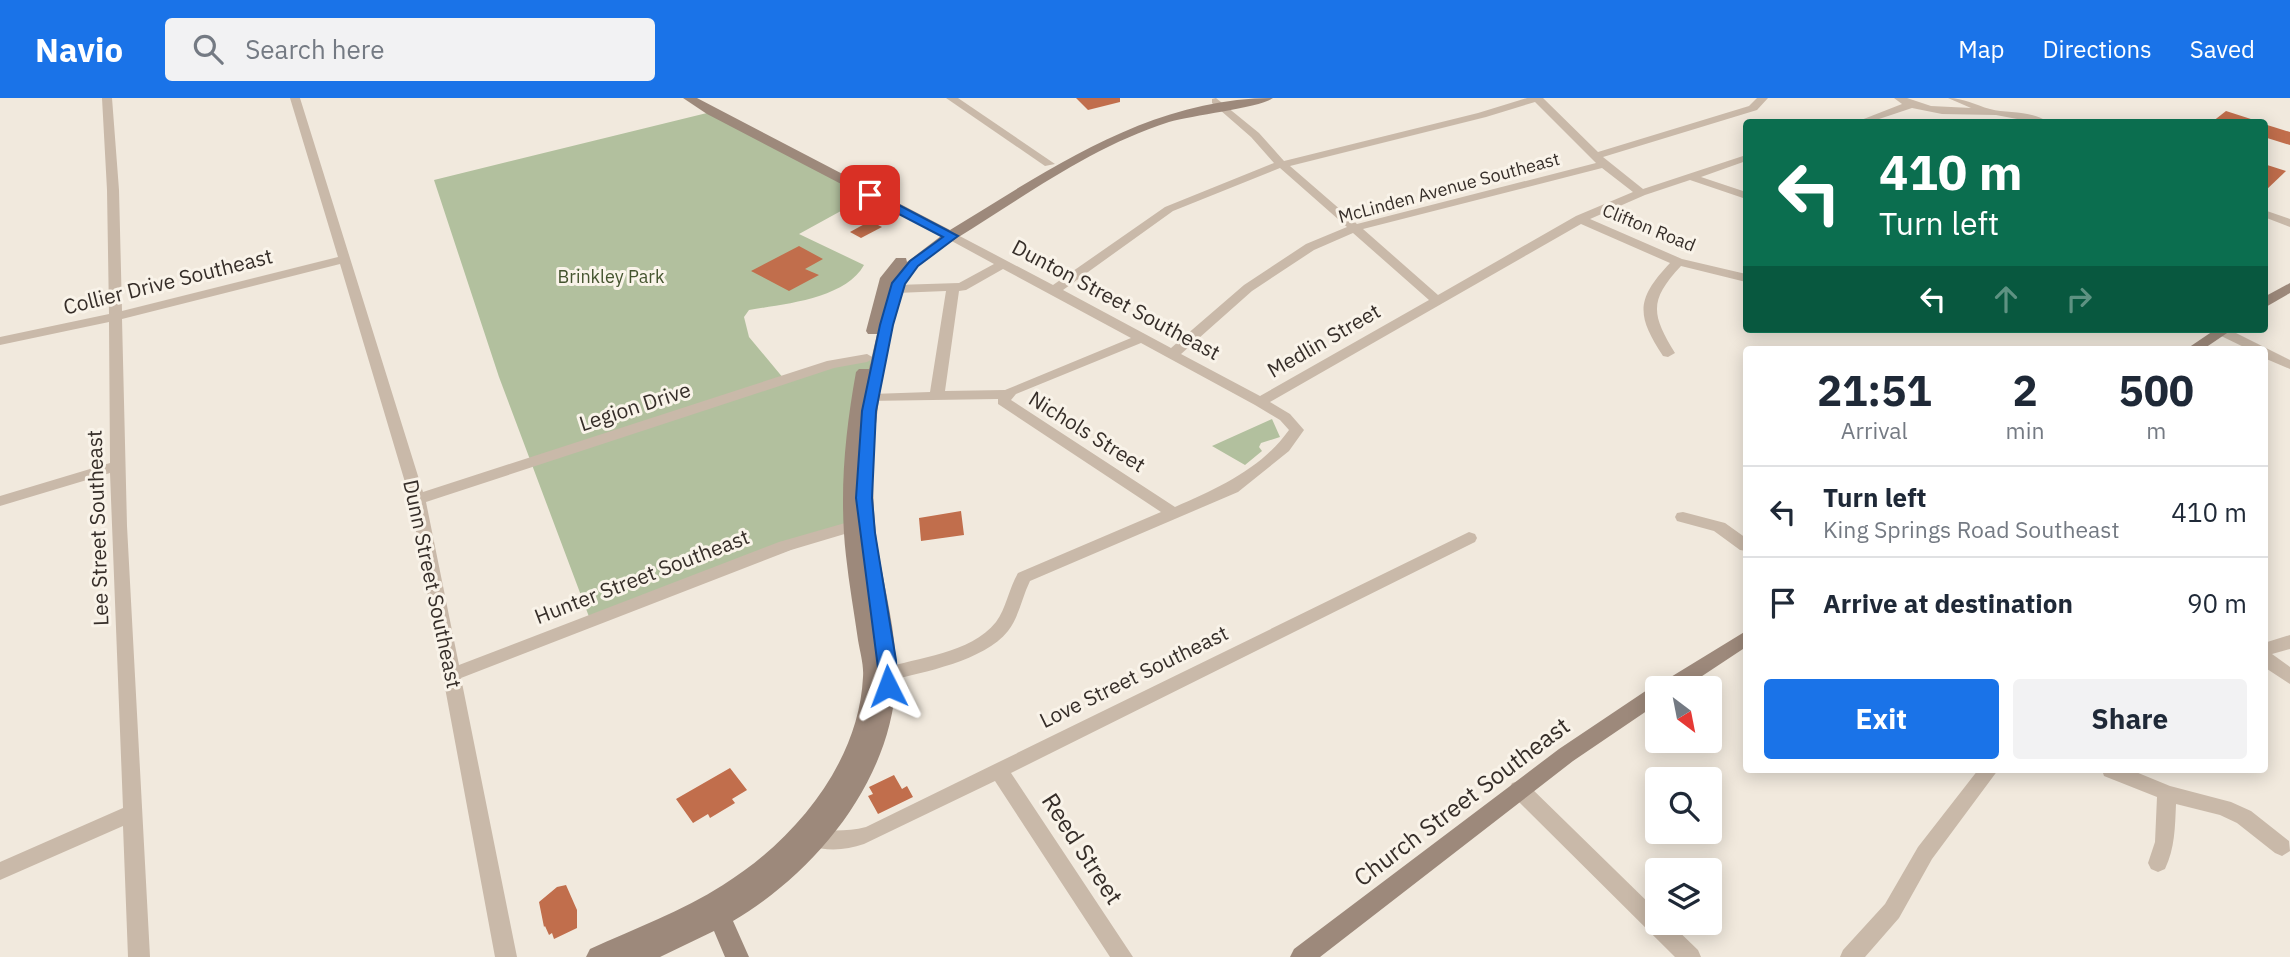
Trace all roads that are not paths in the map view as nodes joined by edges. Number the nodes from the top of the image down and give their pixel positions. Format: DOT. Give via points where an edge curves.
graph roads {
  1 [pos="107,98"];
  2 [pos="295,98"];
  3 [pos="690,98"];
  4 [pos="951,98"];
  5 [pos="1267,98"];
  6 [pos="1763,98"];
  7 [pos="1899,98"];
  8 [pos="1953,98"];
  9 [pos="1538,99"];
  10 [pos="1220,101"];
  11 [pos="1909,105"];
  12 [pos="1987,111"];
  13 [pos="1869,119"];
  14 [pos="2028,119"];
  15 [pos="1743,159"];
  16 [pos="1600,160"];
  17 [pos="1280,163"];
  18 [pos="1049,164"];
  19 [pos="1691,177"];
  20 [pos="1641,193"];
  21 [pos="1743,195"];
  22 [pos="2268,215"];
  23 [pos="1580,219"];
  24 [pos="2290,223"];
  25 [pos="1355,228"];
  26 [pos="946,234"];
  27 [pos="344,258"];
  28 [pos="1678,262"];
  29 [pos="1004,263"];
  30 [pos="1743,277"];
  31 [pos="2290,287"];
  32 [pos="896,289"];
  33 [pos="953,289"];
  34 [pos="1055,290"];
  35 [pos="1437,300"];
  36 [pos="2268,301"];
  37 [pos="117,316"];
  38 [pos="2219,333"];
  39 [pos="2230,333"];
  40 [pos="1142,338"];
  41 [pos="0,341"];
  42 [pos="2198,346"];
  43 [pos="2254,346"];
  44 [pos="1172,354"];
  45 [pos="1668,354"];
  46 [pos="2268,354"];
  47 [pos="867,358"];
  48 [pos="2290,365"];
  49 [pos="1007,394"];
  50 [pos="937,395"];
  51 [pos="872,398"];
  52 [pos="1260,402"];
  53 [pos="117,466"];
  54 [pos="418,499"];
  55 [pos="0,501"];
  56 [pos="1175,514"];
  57 [pos="1684,517"];
  58 [pos="852,526"];
  59 [pos="1469,538"];
  60 [pos="1743,544"];
  61 [pos="1743,640"];
  62 [pos="2290,642"];
  63 [pos="2268,649"];
  64 [pos="2268,660"];
  65 [pos="888,674"];
  66 [pos="451,675"];
  67 [pos="1687,676"];
  68 [pos="2290,677"];
  69 [pos="1645,702"];
  70 [pos="998,770"];
  71 [pos="1987,773"];
  72 [pos="2118,773"];
  73 [pos="1519,789"];
  74 [pos="2167,793"];
  75 [pos="134,812"];
  76 [pos="816,839"];
  77 [pos="2282,848"];
  78 [pos="2158,863"];
  79 [pos="0,872"];
  80 [pos="716,909"];
  81 [pos="139,957"];
  82 [pos="506,957"];
  83 [pos="598,957"];
  84 [pos="636,957"];
  85 [pos="737,957"];
  86 [pos="1122,957"];
  87 [pos="1302,957"];
  88 [pos="1690,957"];
  89 [pos="1851,957"];
  1 -- 37 [label="street, Lee Street Southeast"];
  2 -- 27 [label="street, Dunn Street Southeast"];
  3 -- 26 [label="main road"];
  4 -- 18 [label="street"];
  5 -- 10 [label="main road"];
  6 -- 16 [label="street, McLinden Avenue Southeast" via="1753,107"];
  7 -- 11 [label="street"];
  8 -- 12 [label="street"];
  9 -- 16 [label="street"];
  9 -- 17 [label="street"];
  10 -- 17 [label="street"];
  10 -- 18 [label="main road" via="1124,130"];
  10 -- 26 [label="main road" via="1087,151"];
  11 -- 12 [label="street"];
  11 -- 13 [label="street"];
  12 -- 14 [label="street"];
  15 -- 19 [label="street, Medlin Street"];
  16 -- 20 [label="street"];
  16 -- 25 [label="street, McLinden Avenue Southeast"];
  17 -- 25 [label="street"];
  17 -- 34 [label="street" via="1169,209"];
  18 -- 26 [label="main road"];
  19 -- 20 [label="street, Medlin Street"];
  19 -- 21 [label="street"];
  20 -- 23 [label="street, Medlin Street"];
  22 -- 24 [label="street"];
  23 -- 28 [label="street, Clifton Road"];
  23 -- 35 [label="street, Medlin Street"];
  25 -- 35 [label="street"];
  25 -- 44 [label="street, McLinden Avenue Southeast" via="1310,247 1248,288"];
  26 -- 29 [label="street, Dunton Street Southeast"];
  26 -- 32 [label="main road" via="914,263"];
  26 -- 47 [label="main road" via="904,258 887,278"];
  27 -- 37 [label="street, Collier Drive Southeast"];
  27 -- 54 [label="street, Dunn Street Southeast"];
  28 -- 30 [label="street, Clifton Road"];
  28 -- 45 [label="street" via="1655,285 1649,300 1652,324"];
  29 -- 33 [label="street"];
  29 -- 34 [label="street, Dunton Street Southeast"];
  31 -- 36 [label="main road"];
  32 -- 33 [label="street"];
  32 -- 51 [label="main road"];
  33 -- 50 [label="street"];
  34 -- 40 [label="street, Dunton Street Southeast"];
  35 -- 52 [label="street, Medlin Street"];
  37 -- 41 [label="street, Collier Drive Southeast"];
  37 -- 53 [label="street, Lee Street Southeast"];
  38 -- 42 [label="main road"];
  39 -- 43 [label="street"];
  40 -- 44 [label="street, Dunton Street Southeast"];
  40 -- 49 [label="street, Nichols Street"];
  44 -- 52 [label="street, Dunton Street Southeast"];
  46 -- 48 [label="street"];
  47 -- 54 [label="street, Legion Drive" via="832,364"];
  47 -- 58 [label="main road" via="854,430"];
  49 -- 50 [label="street"];
  49 -- 56 [label="street, Nichols Street" via="1003,401 1011,409"];
  50 -- 51 [label="street"];
  51 -- 65 [label="main road" via="864,498"];
  52 -- 56 [label="street, Medlin Street" via="1292,422 1297,430 1294,436 1253,475"];
  53 -- 55 [label="street"];
  53 -- 75 [label="street, Lee Street Southeast"];
  54 -- 66 [label="street, Dunn Street Southeast"];
  56 -- 65 [label="street, Medlin Street" via="1032,572 1017,588 1004,623 988,639"];
  57 -- 60 [label="street" via="1719,527"];
  58 -- 66 [label="street, Hunter Street Southeast" via="814,535"];
  58 -- 80 [label="main road" via="873,675 864,726 834,791 806,829"];
  59 -- 70 [label="street, Love Street Southeast"];
  61 -- 67 [label="main road"];
  62 -- 63 [label="street"];
  64 -- 68 [label="street"];
  65 -- 76 [label="main road" via="883,711 863,769"];
  66 -- 82 [label="street, Dunn Street Southeast"];
  69 -- 73 [label="main road, Church Street Southeast"];
  70 -- 76 [label="street, Love Street Southeast" via="852,841"];
  70 -- 86 [label="street, Reed Street"];
  71 -- 89 [label="street" via="1925,853 1892,911"];
  72 -- 74 [label="street"];
  73 -- 87 [label="main road, Church Street Southeast"];
  73 -- 88 [label="street"];
  74 -- 77 [label="street" via="2244,817"];
  74 -- 78 [label="street" via="2165,842"];
  75 -- 79 [label="street"];
  75 -- 81 [label="street, Lee Street Southeast"];
  76 -- 80 [label="main road" via="777,877"];
  80 -- 83 [label="main road"];
  80 -- 84 [label="main road"];
  80 -- 85 [label="main road"];
}
